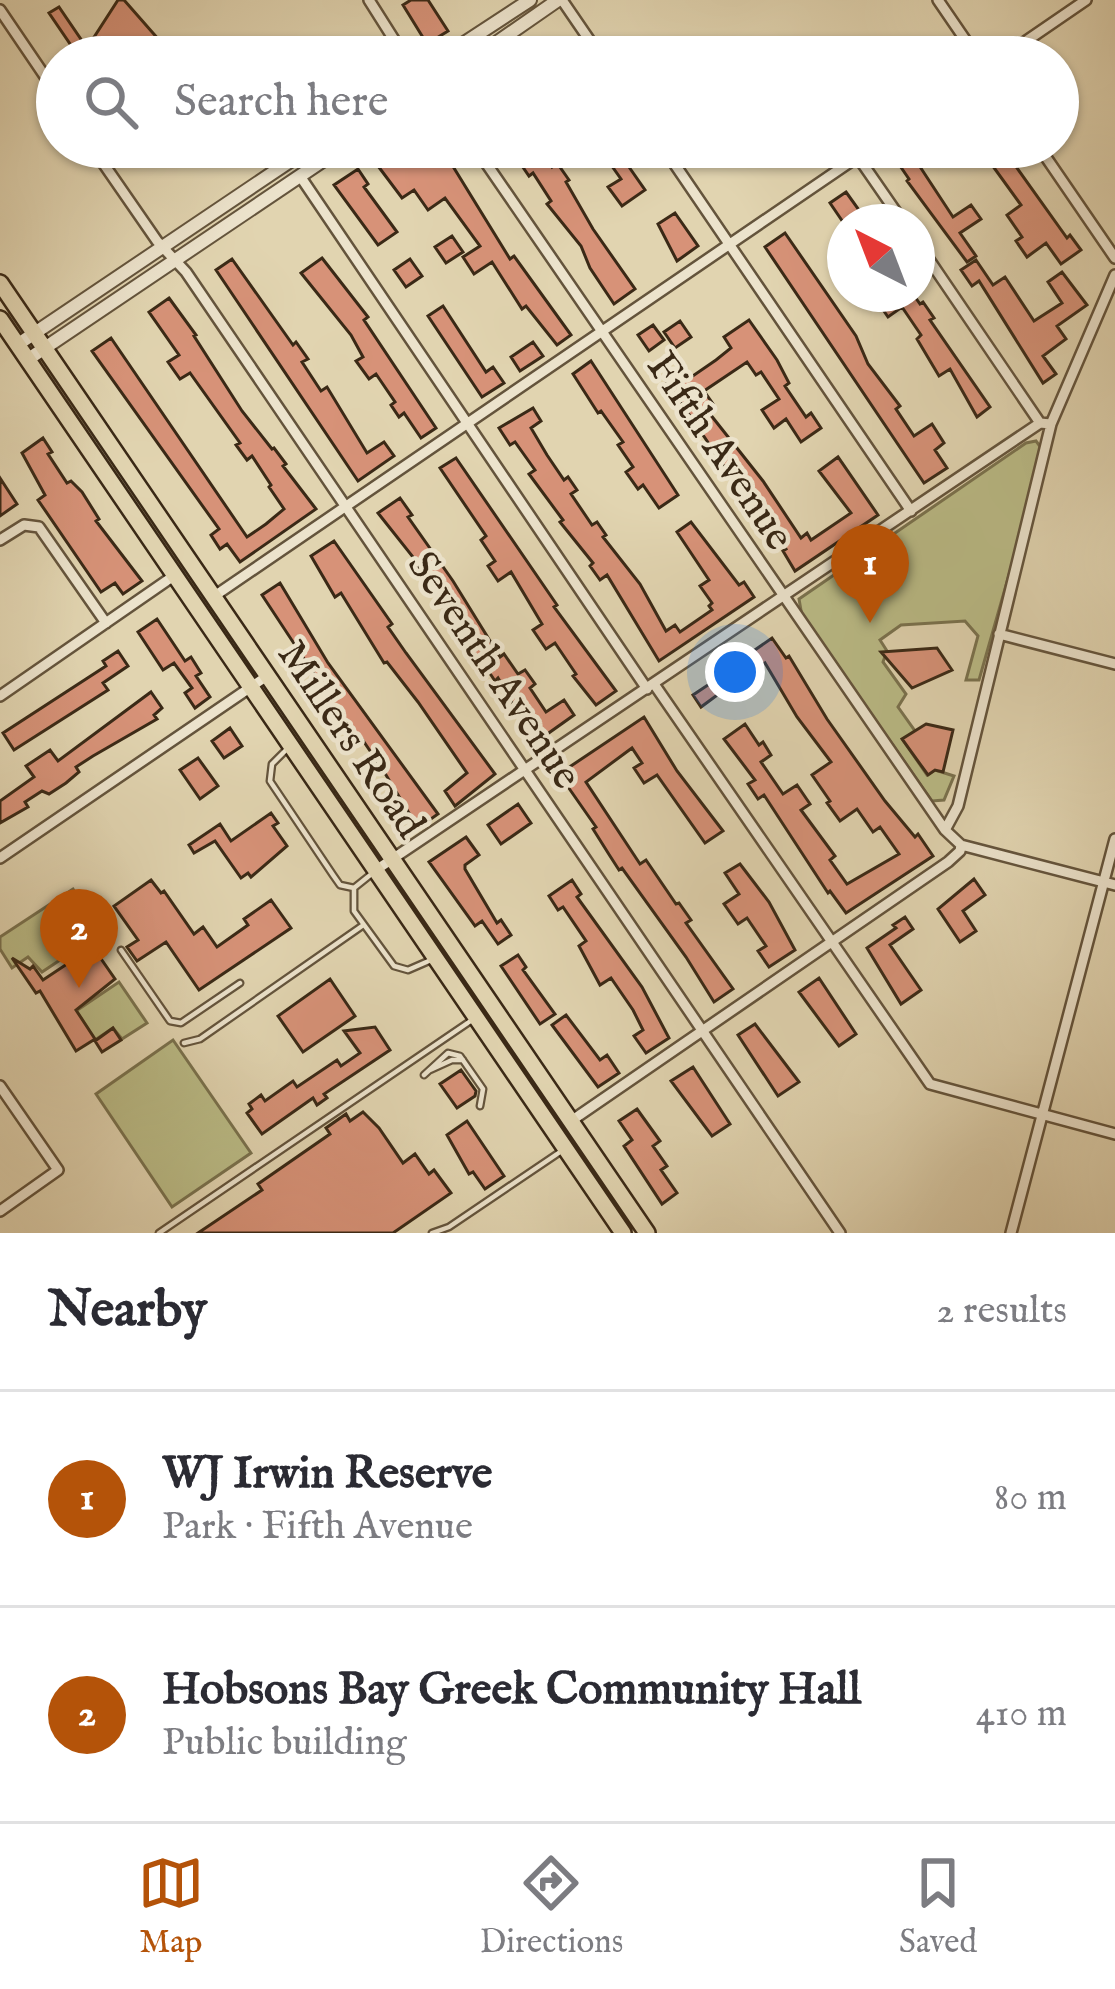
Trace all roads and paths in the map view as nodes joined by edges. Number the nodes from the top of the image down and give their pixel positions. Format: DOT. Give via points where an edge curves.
graph roads {
  1 [pos="369,0"];
  2 [pos="530,0"];
  3 [pos="560,0"];
  4 [pos="938,0"];
  5 [pos="1086,0"];
  6 [pos="0,10"];
  7 [pos="394,36"];
  8 [pos="475,36"];
  9 [pos="507,36"];
  10 [pos="586,36"];
  11 [pos="963,36"];
  12 [pos="1034,36"];
  13 [pos="36,63"];
  14 [pos="106,168"];
  15 [pos="280,168"];
  16 [pos="312,168"];
  17 [pos="489,168"];
  18 [pos="678,168"];
  19 [pos="842,168"];
  20 [pos="866,168"];
  21 [pos="1053,168"];
  22 [pos="300,176"];
  23 [pos="891,204"];
  24 [pos="730,244"];
  25 [pos="161,247"];
  26 [pos="1115,258"];
  27 [pos="177,261"];
  28 [pos="935,267"];
  29 [pos="1115,275"];
  30 [pos="0,284"];
  31 [pos="0,320"];
  32 [pos="602,332"];
  33 [pos="34,333"];
  34 [pos="17,345"];
  35 [pos="45,348"];
  36 [pos="27,360"];
  37 [pos="469,423"];
  38 [pos="1045,423"];
  39 [pos="346,507"];
  40 [pos="911,511"];
  41 [pos="0,540"];
  42 [pos="176,575"];
  43 [pos="213,597"];
  44 [pos="783,597"];
  45 [pos="106,623"];
  46 [pos="999,634"];
  47 [pos="1115,664"];
  48 [pos="267,676"];
  49 [pos="250,687"];
  50 [pos="650,687"];
  51 [pos="0,696"];
  52 [pos="290,746"];
  53 [pos="526,771"];
  54 [pos="945,830"];
  55 [pos="1115,839"];
  56 [pos="961,844"];
  57 [pos="0,858"];
  58 [pos="393,859"];
  59 [pos="376,870"];
  60 [pos="1109,884"];
  61 [pos="354,888"];
  62 [pos="362,926"];
  63 [pos="831,943"];
  64 [pos="121,950"];
  65 [pos="436,958"];
  66 [pos="239,982"];
  67 [pos="477,1017"];
  68 [pos="703,1030"];
  69 [pos="184,1043"];
  70 [pos="427,1073"];
  71 [pos="0,1086"];
  72 [pos="480,1106"];
  73 [pos="1042,1116"];
  74 [pos="571,1121"];
  75 [pos="1115,1134"];
  76 [pos="566,1148"];
  77 [pos="0,1211"];
  78 [pos="611,1225"];
  79 [pos="159,1233"];
  80 [pos="432,1233"];
  81 [pos="623,1233"];
  82 [pos="646,1233"];
  83 [pos="840,1233"];
  84 [pos="1011,1233"];
  1 -- 7 [label="street"];
  2 -- 8 [label="street"];
  3 -- 9 [label="street"];
  3 -- 10 [label="street"];
  4 -- 11 [label="street"];
  5 -- 12 [label="street"];
  6 -- 13 [label="street"];
  14 -- 25 [label="street, Seventh Avenue"];
  15 -- 25 [label="street"];
  16 -- 22 [label="street"];
  17 -- 32 [label="street, Fifth Avenue"];
  18 -- 24 [label="street"];
  19 -- 24 [label="street"];
  20 -- 23 [label="street"];
  21 -- 26 [label="street"];
  22 -- 27 [label="street"];
  22 -- 37 [label="street"];
  24 -- 32 [label="street"];
  24 -- 40 [label="street"];
  25 -- 27 [label="street, Seventh Avenue"];
  25 -- 33 [label="street"];
  27 -- 35 [label="street"];
  27 -- 39 [label="street, Seventh Avenue"];
  28 -- 38 [label="street"];
  29 -- 38 [label="street"];
  30 -- 33 [label="main road, Millers Road"];
  31 -- 34 [label="main road, Millers Road"];
  32 -- 37 [label="street"];
  32 -- 44 [label="street, Fifth Avenue"];
  33 -- 34 [label="street"];
  33 -- 35 [label="main road, Millers Road"];
  34 -- 36 [label="main road, Millers Road"];
  35 -- 36 [label="street"];
  35 -- 43 [label="main road, Millers Road"];
  36 -- 42 [label="main road, Millers Road"];
  37 -- 39 [label="street"];
  37 -- 50 [label="street"];
  38 -- 40 [label="street"];
  38 -- 46 [label="street"];
  39 -- 43 [label="street"];
  39 -- 53 [label="street, Seventh Avenue"];
  40 -- 44 [label="street"];
  41 -- 45 [label="street" via="24,525 39,527"];
  42 -- 45 [label="street"];
  42 -- 49 [label="main road, Millers Road"];
  43 -- 48 [label="main road, Millers Road"];
  44 -- 50 [label="street"];
  44 -- 54 [label="street, Fifth Avenue"];
  45 -- 51 [label="street"];
  46 -- 47 [label="street"];
  46 -- 54 [label="street" via="958,806"];
  48 -- 49 [label="street"];
  48 -- 58 [label="main road, Millers Road"];
  49 -- 52 [label="main road, Millers Road"];
  49 -- 57 [label="street"];
  50 -- 53 [label="street"];
  50 -- 63 [label="street"];
  52 -- 59 [label="main road, Millers Road"];
  52 -- 61 [label="lane" via="272,764 270,781 340,885"];
  53 -- 58 [label="street"];
  53 -- 68 [label="street, Seventh Avenue"];
  54 -- 56 [label="street, Fifth Avenue"];
  55 -- 60 [label="street"];
  56 -- 60 [label="street"];
  56 -- 63 [label="street" via="948,862"];
  58 -- 59 [label="street"];
  58 -- 74 [label="main road, Millers Road"];
  59 -- 61 [label="lane"];
  59 -- 65 [label="main road, Millers Road"];
  60 -- 73 [label="street"];
  61 -- 62 [label="lane"];
  62 -- 65 [label="lane" via="394,966 408,970"];
  62 -- 69 [label="lane"];
  63 -- 68 [label="street"];
  63 -- 73 [label="street" via="930,1084"];
  64 -- 66 [label="lane" via="170,1021 181,1022"];
  65 -- 67 [label="main road, Millers Road"];
  67 -- 76 [label="main road, Millers Road"];
  67 -- 79 [label="lane"];
  68 -- 74 [label="street"];
  68 -- 83 [label="street, Seventh Avenue"];
  70 -- 72 [label="lane" via="448,1053 463,1060 483,1089"];
  71 -- 77 [label="street" via="58,1170"];
  73 -- 75 [label="street"];
  73 -- 84 [label="street"];
  74 -- 82 [label="main road, Millers Road"];
  76 -- 78 [label="main road, Millers Road"];
  76 -- 80 [label="lane"];
  78 -- 81 [label="main road, Millers Road"];
}
